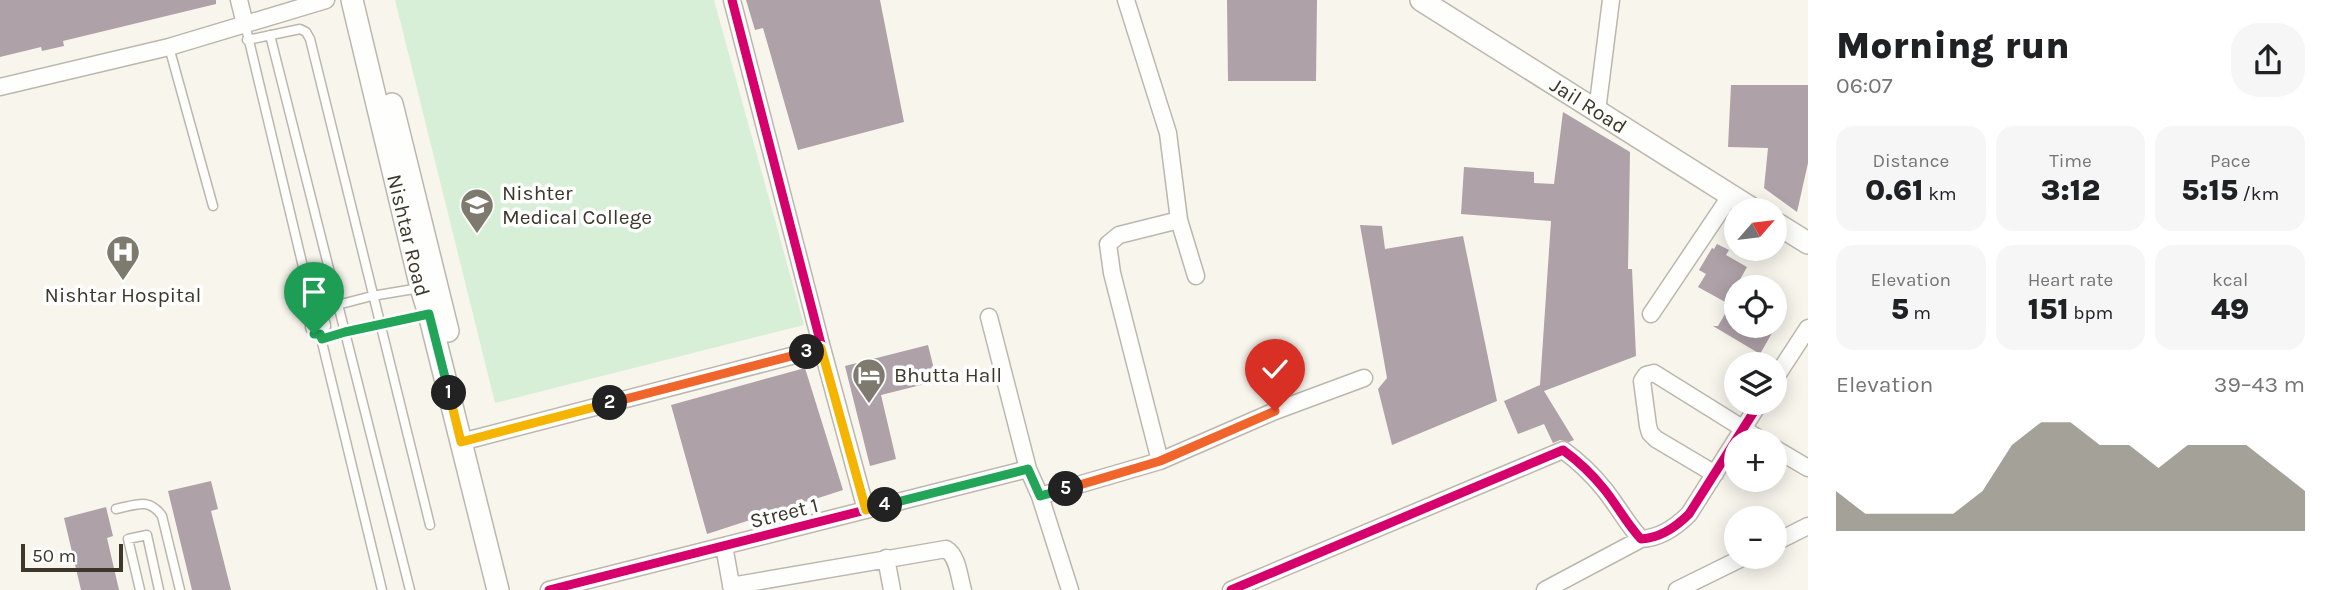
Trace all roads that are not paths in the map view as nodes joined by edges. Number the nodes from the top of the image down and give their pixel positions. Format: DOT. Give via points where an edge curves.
graph roads {
  1 [pos="239,0"];
  2 [pos="326,0"];
  3 [pos="352,0"];
  4 [pos="366,0"];
  5 [pos="732,0"];
  6 [pos="1126,0"];
  7 [pos="1421,0"];
  8 [pos="1611,0"];
  9 [pos="246,32"];
  10 [pos="270,35"];
  11 [pos="169,47"];
  12 [pos="0,87"];
  13 [pos="1598,111"];
  14 [pos="1731,195"];
  15 [pos="1736,198"];
  16 [pos="213,206"];
  17 [pos="1179,220"];
  18 [pos="1787,230"];
  19 [pos="1808,243"];
  20 [pos="1196,276"];
  21 [pos="428,284"];
  22 [pos="372,296"];
  23 [pos="338,305"];
  24 [pos="315,314"];
  25 [pos="429,314"];
  26 [pos="1651,314"];
  27 [pos="989,317"];
  28 [pos="379,325"];
  29 [pos="1808,328"];
  30 [pos="345,332"];
  31 [pos="321,337"];
  32 [pos="821,348"];
  33 [pos="1787,360"];
  34 [pos="1364,378"];
  35 [pos="1752,415"];
  36 [pos="1743,429"];
  37 [pos="468,440"];
  38 [pos="1787,456"];
  39 [pos="1724,460"];
  40 [pos="1160,461"];
  41 [pos="1808,468"];
  42 [pos="1028,469"];
  43 [pos="1715,474"];
  44 [pos="1040,496"];
  45 [pos="116,509"];
  46 [pos="866,510"];
  47 [pos="429,526"];
  48 [pos="1808,526"];
  49 [pos="1787,536"];
  50 [pos="1641,539"];
  51 [pos="724,546"];
  52 [pos="886,558"];
  53 [pos="1724,567"];
  54 [pos="1574,583"];
  55 [pos="1258,584"];
  56 [pos="731,588"];
  57 [pos="140,590"];
  58 [pos="159,590"];
  59 [pos="180,590"];
  60 [pos="382,590"];
  61 [pos="410,590"];
  62 [pos="498,590"];
  63 [pos="512,590"];
  64 [pos="549,590"];
  65 [pos="892,590"];
  66 [pos="963,590"];
  67 [pos="1070,590"];
  68 [pos="1231,590"];
  69 [pos="1545,590"];
  70 [pos="1677,590"];
  1 -- 9 [label="street"];
  2 -- 9 [label="street"];
  3 -- 21 [label="main road, Nishtar Road"];
  4 -- 21 [label="main road, Nishtar Road"];
  5 -- 32 [label="street"];
  6 -- 17 [label="street" via="1168,133"];
  7 -- 13 [label="main road, Jail Road"];
  8 -- 13 [label="street"];
  9 -- 10 [label="lane"];
  9 -- 11 [label="street"];
  9 -- 24 [label="lane"];
  10 -- 22 [label="lane" via="300,29 310,39"];
  10 -- 23 [label="lane"];
  11 -- 12 [label="street"];
  11 -- 16 [label="lane"];
  13 -- 14 [label="main road, Jail Road"];
  14 -- 15 [label="main road, Jail Road"];
  14 -- 26 [label="street"];
  17 -- 20 [label="street"];
  17 -- 40 [label="street" via="1119,235 1108,244"];
  18 -- 19 [label="main road"];
  21 -- 22 [label="lane"];
  21 -- 25 [label="main road, Nishtar Road"];
  21 -- 37 [label="main road, Nishtar Road"];
  22 -- 23 [label="lane"];
  22 -- 28 [label="lane"];
  23 -- 24 [label="lane"];
  23 -- 30 [label="lane"];
  24 -- 31 [label="lane" via="325,321"];
  25 -- 28 [label="lane"];
  25 -- 37 [label="main road, Nishtar Road"];
  27 -- 42 [label="street"];
  28 -- 30 [label="lane"];
  28 -- 47 [label="lane"];
  29 -- 33 [label="street"];
  30 -- 31 [label="lane"];
  30 -- 61 [label="lane"];
  31 -- 60 [label="lane"];
  32 -- 37 [label="street"];
  32 -- 46 [label="street"];
  34 -- 40 [label="street"];
  35 -- 36 [label="street"];
  36 -- 43 [label="street" via="1654,373 1642,381 1650,433"];
  37 -- 62 [label="main road, Nishtar Road"];
  37 -- 63 [label="main road, Nishtar Road"];
  38 -- 41 [label="street"];
  39 -- 43 [label="street"];
  40 -- 44 [label="street"];
  42 -- 44 [label="street"];
  42 -- 46 [label="street, Street 1"];
  43 -- 50 [label="street" via="1678,526 1653,539"];
  44 -- 67 [label="street"];
  45 -- 59 [label="lane" via="146,503 155,506 162,516"];
  46 -- 51 [label="street, Street 1"];
  48 -- 49 [label="street"];
  50 -- 54 [label="street"];
  50 -- 55 [label="street" via="1604,488 1563,450"];
  51 -- 56 [label="street"];
  51 -- 64 [label="street, Street 1"];
  52 -- 56 [label="street"];
  52 -- 65 [label="street"];
  52 -- 66 [label="street" via="949,550"];
  53 -- 70 [label="street"];
  54 -- 69 [label="street"];
  55 -- 68 [label="street"];
  57 -- 58 [label="lane" via="128,539 147,535"];
}
